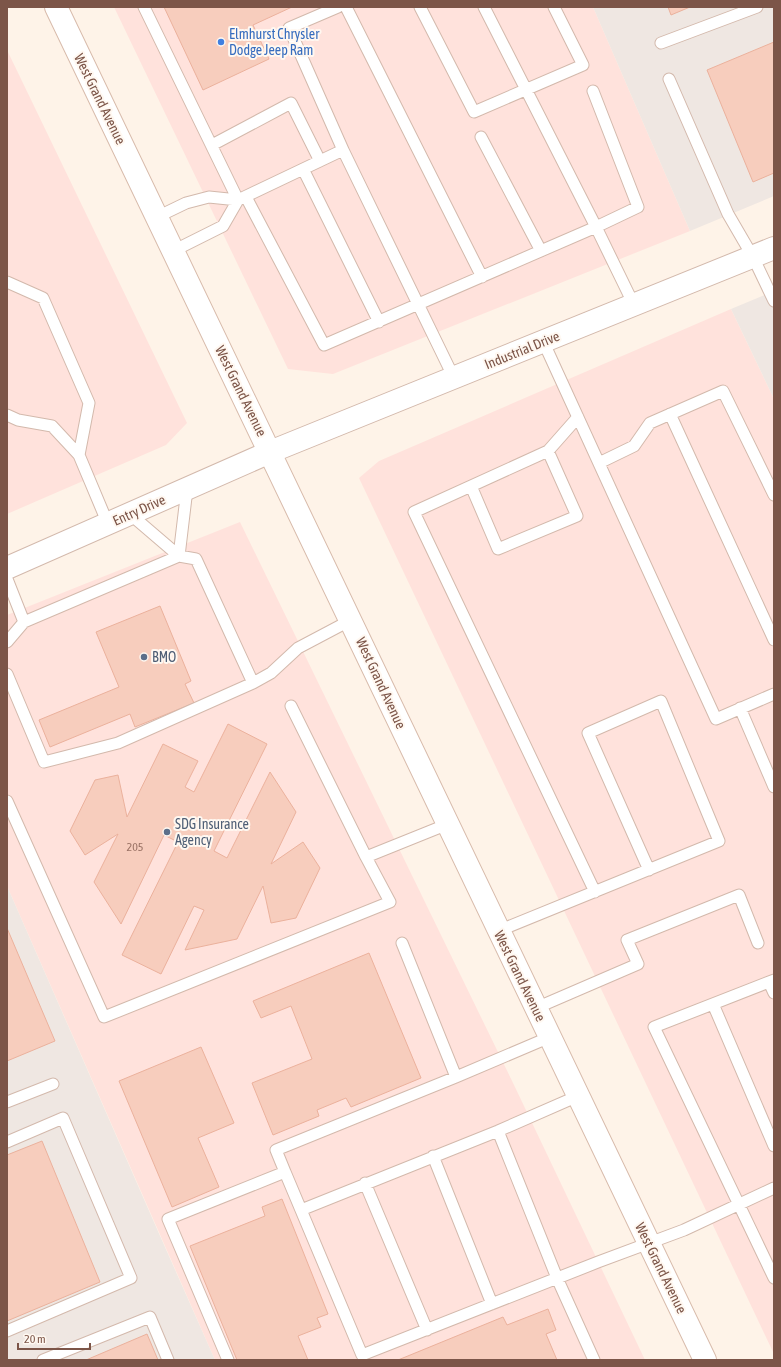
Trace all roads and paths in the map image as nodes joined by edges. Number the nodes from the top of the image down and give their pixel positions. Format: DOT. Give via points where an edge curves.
graph roads {
  1 [pos="56,7"];
  2 [pos="144,7"];
  3 [pos="338,7"];
  4 [pos="346,7"];
  5 [pos="420,7"];
  6 [pos="484,7"];
  7 [pos="554,7"];
  8 [pos="757,7"];
  9 [pos="662,43"];
  10 [pos="669,79"];
  11 [pos="526,90"];
  12 [pos="593,91"];
  13 [pos="481,137"];
  14 [pos="212,144"];
  15 [pos="343,150"];
  16 [pos="320,161"];
  17 [pos="303,169"];
  18 [pos="242,198"];
  19 [pos="157,217"];
  20 [pos="596,226"];
  21 [pos="774,248"];
  22 [pos="173,251"];
  23 [pos="541,251"];
  24 [pos="753,257"];
  25 [pos="482,277"];
  26 [pos="7,282"];
  27 [pos="774,301"];
  28 [pos="419,305"];
  29 [pos="634,305"];
  30 [pos="379,322"];
  31 [pos="544,341"];
  32 [pos="454,378"];
  33 [pos="670,414"];
  34 [pos="7,415"];
  35 [pos="578,417"];
  36 [pos="548,451"];
  37 [pos="270,452"];
  38 [pos="79,455"];
  39 [pos="599,463"];
  40 [pos="470,486"];
  41 [pos="187,489"];
  42 [pos="774,495"];
  43 [pos="130,514"];
  44 [pos="108,524"];
  45 [pos="179,556"];
  46 [pos="7,568"];
  47 [pos="7,579"];
  48 [pos="351,620"];
  49 [pos="24,622"];
  50 [pos="774,640"];
  51 [pos="7,642"];
  52 [pos="7,674"];
  53 [pos="253,683"];
  54 [pos="774,694"];
  55 [pos="292,706"];
  56 [pos="740,708"];
  57 [pos="774,787"];
  58 [pos="7,800"];
  59 [pos="448,824"];
  60 [pos="366,857"];
  61 [pos="649,870"];
  62 [pos="595,892"];
  63 [pos="498,931"];
  64 [pos="402,943"];
  65 [pos="758,943"];
  66 [pos="772,981"];
  67 [pos="774,993"];
  68 [pos="712,1004"];
  69 [pos="536,1008"];
  70 [pos="550,1037"];
  71 [pos="456,1077"];
  72 [pos="53,1084"];
  73 [pos="578,1096"];
  74 [pos="7,1102"];
  75 [pos="498,1131"];
  76 [pos="7,1142"];
  77 [pos="774,1146"];
  78 [pos="433,1156"];
  79 [pos="285,1172"];
  80 [pos="365,1183"];
  81 [pos="774,1188"];
  82 [pos="739,1205"];
  83 [pos="301,1210"];
  84 [pos="648,1243"];
  85 [pos="557,1278"];
  86 [pos="774,1278"];
  87 [pos="492,1304"];
  88 [pos="427,1330"];
  89 [pos="7,1331"];
  90 [pos="43,1360"];
  91 [pos="168,1360"];
  92 [pos="228,1360"];
  93 [pos="594,1360"];
  94 [pos="705,1360"];
  1 -- 19 [label="main road, West Grand Avenue"];
  2 -- 14 [label="lane"];
  3 -- 15 [label="lane" via="289,28"];
  4 -- 25 [label="lane"];
  5 -- 11 [label="lane" via="474,112"];
  6 -- 11 [label="lane"];
  7 -- 11 [label="lane" via="583,65"];
  8 -- 9 [label="lane"];
  10 -- 24 [label="lane" via="728,214"];
  11 -- 20 [label="lane"];
  12 -- 20 [label="lane" via="638,207"];
  13 -- 23 [label="lane"];
  14 -- 16 [label="lane" via="291,103"];
  14 -- 18 [label="lane"];
  15 -- 16 [label="lane"];
  15 -- 28 [label="lane"];
  16 -- 17 [label="lane"];
  17 -- 18 [label="lane"];
  17 -- 30 [label="lane"];
  18 -- 19 [label="lane" via="209,197 186,203"];
  18 -- 22 [label="lane" via="223,226"];
  18 -- 30 [label="lane" via="324,345"];
  19 -- 22 [label="main road, West Grand Avenue"];
  20 -- 23 [label="lane"];
  20 -- 29 [label="lane"];
  21 -- 24 [label="main road, Industrial Drive"];
  22 -- 37 [label="main road, West Grand Avenue"];
  23 -- 25 [label="lane"];
  24 -- 27 [label="lane"];
  24 -- 29 [label="main road, Industrial Drive"];
  25 -- 28 [label="lane"];
  26 -- 38 [label="lane" via="43,298 89,403"];
  28 -- 30 [label="lane"];
  28 -- 32 [label="lane"];
  29 -- 31 [label="main road, Industrial Drive"];
  31 -- 32 [label="main road, Industrial Drive"];
  31 -- 35 [label="lane"];
  32 -- 37 [label="main road, Industrial Drive"];
  33 -- 39 [label="lane" via="650,423 634,446"];
  33 -- 42 [label="lane" via="723,391"];
  33 -- 50 [label="lane"];
  34 -- 38 [label="lane" via="18,420 52,426"];
  35 -- 36 [label="lane"];
  35 -- 39 [label="lane"];
  36 -- 40 [label="lane"];
  36 -- 40 [label="lane" via="577,516 498,549"];
  37 -- 41 [label="main road, Entry Drive"];
  37 -- 48 [label="main road, West Grand Avenue"];
  38 -- 44 [label="lane"];
  39 -- 56 [label="lane" via="716,719"];
  40 -- 62 [label="lane" via="414,512"];
  41 -- 43 [label="main road, Entry Drive"];
  41 -- 45 [label="lane"];
  43 -- 44 [label="main road, Entry Drive"];
  43 -- 45 [label="lane"];
  44 -- 46 [label="main road, Entry Drive"];
  45 -- 49 [label="lane"];
  45 -- 53 [label="lane" via="196,559"];
  47 -- 49 [label="lane"];
  48 -- 53 [label="lane" via="298,648 271,673"];
  48 -- 59 [label="main road, West Grand Avenue"];
  49 -- 51 [label="lane"];
  52 -- 53 [label="lane" via="44,762 118,743"];
  54 -- 56 [label="lane"];
  55 -- 60 [label="lane"];
  56 -- 57 [label="lane"];
  58 -- 60 [label="lane" via="104,1017 390,902"];
  59 -- 60 [label="lane"];
  59 -- 63 [label="main road, West Grand Avenue"];
  61 -- 61 [label="lane" via="588,733 661,701 719,841"];
  61 -- 62 [label="lane"];
  62 -- 63 [label="lane"];
  63 -- 69 [label="main road, West Grand Avenue"];
  64 -- 71 [label="lane"];
  65 -- 69 [label="lane" via="739,895 627,940 638,964"];
  66 -- 67 [label="lane"];
  66 -- 68 [label="lane"];
  68 -- 77 [label="lane"];
  68 -- 82 [label="lane" via="654,1027"];
  69 -- 70 [label="main road, West Grand Avenue"];
  70 -- 71 [label="lane"];
  70 -- 73 [label="main road, West Grand Avenue"];
  71 -- 79 [label="lane" via="276,1150"];
  72 -- 74 [label="lane"];
  73 -- 75 [label="lane"];
  73 -- 84 [label="main road, West Grand Avenue"];
  75 -- 78 [label="lane"];
  75 -- 85 [label="lane"];
  76 -- 89 [label="lane" via="63,1118 130,1278"];
  78 -- 80 [label="lane"];
  78 -- 87 [label="lane"];
  79 -- 83 [label="lane"];
  79 -- 92 [label="lane" via="168,1219"];
  80 -- 83 [label="lane"];
  80 -- 88 [label="lane"];
  81 -- 82 [label="lane"];
  82 -- 84 [label="lane"];
  82 -- 86 [label="lane"];
  83 -- 88 [label="lane" via="362,1355"];
  84 -- 85 [label="lane"];
  84 -- 94 [label="main road, West Grand Avenue"];
  85 -- 87 [label="lane"];
  85 -- 93 [label="lane"];
  87 -- 88 [label="lane"];
  90 -- 91 [label="lane" via="150,1318"];
}
